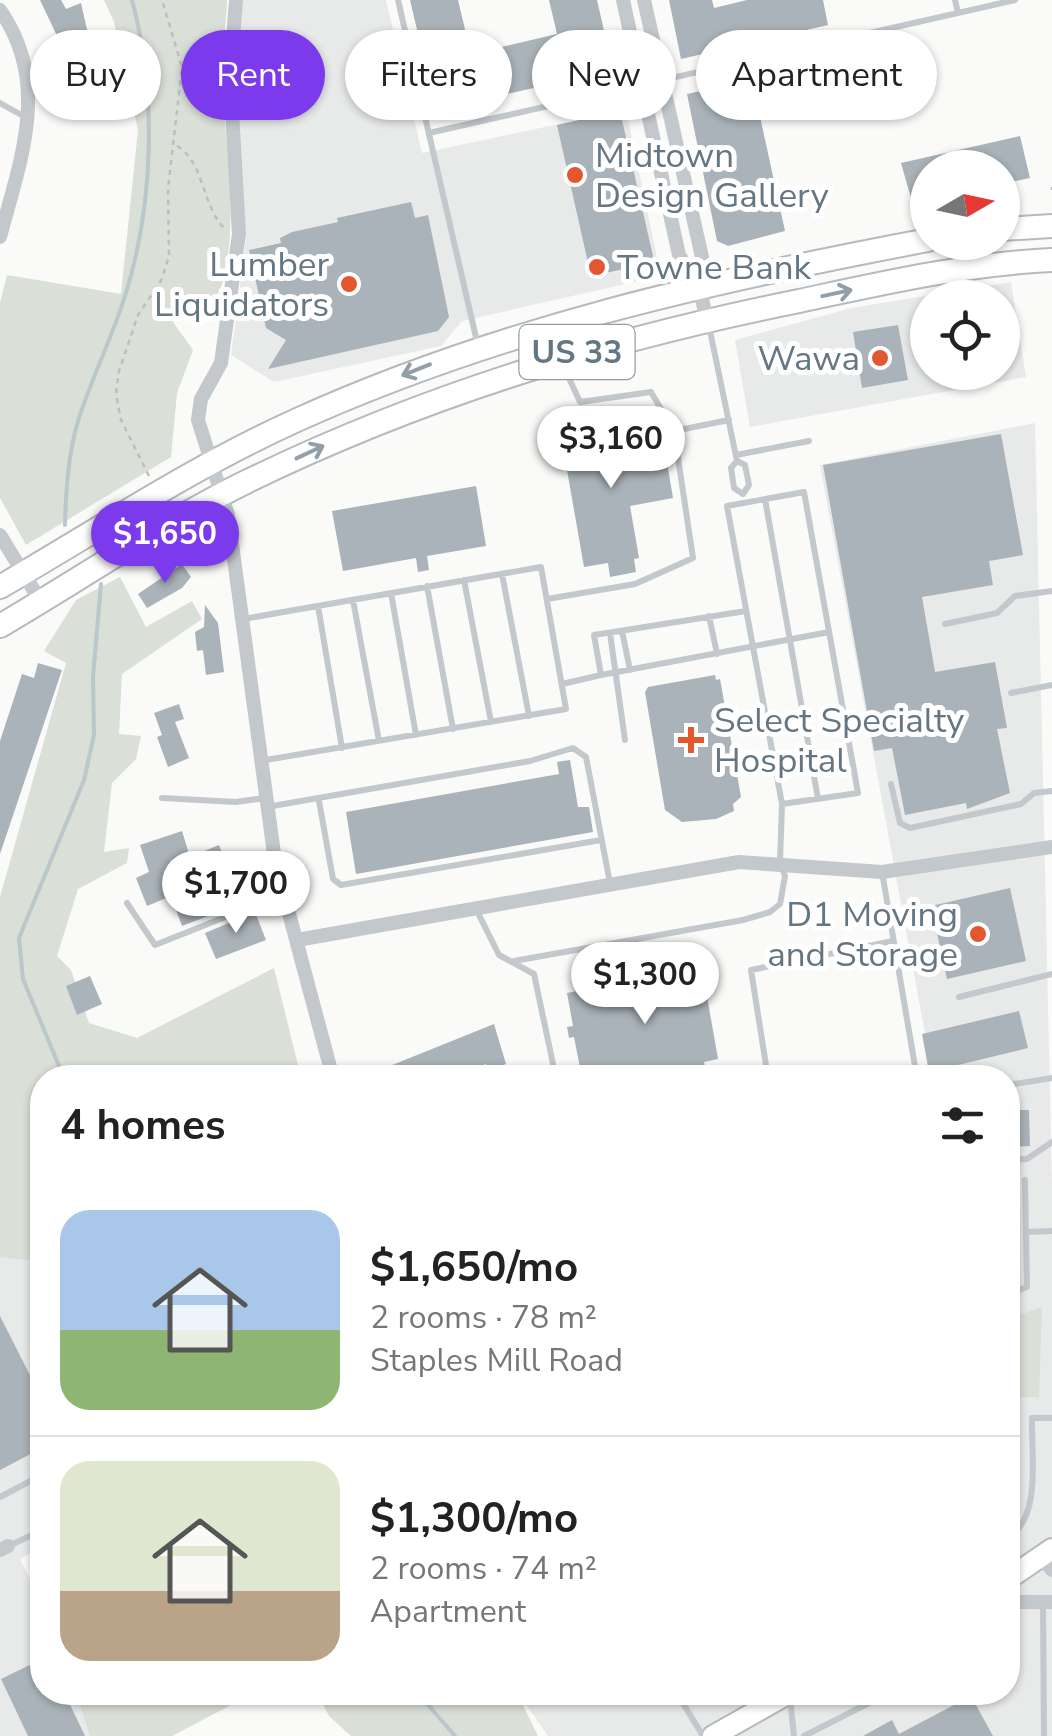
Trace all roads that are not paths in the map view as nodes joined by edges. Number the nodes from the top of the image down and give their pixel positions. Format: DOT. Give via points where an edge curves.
graph roads {
  1 [pos="236,0"];
  2 [pos="398,0"];
  3 [pos="623,0"];
  4 [pos="644,0"];
  5 [pos="955,0"];
  6 [pos="1015,0"];
  7 [pos="0,10"];
  8 [pos="958,13"];
  9 [pos="629,30"];
  10 [pos="651,30"];
  11 [pos="676,77"];
  12 [pos="0,103"];
  13 [pos="532,109"];
  14 [pos="29,120"];
  15 [pos="649,120"];
  16 [pos="671,120"];
  17 [pos="429,133"];
  18 [pos="1052,226"];
  19 [pos="1020,228"];
  20 [pos="0,237"];
  21 [pos="910,244"];
  22 [pos="1052,260"];
  23 [pos="699,287"];
  24 [pos="708,320"];
  25 [pos="479,348"];
  26 [pos="560,357"];
  27 [pos="729,420"];
  28 [pos="674,431"];
  29 [pos="809,441"];
  30 [pos="737,458"];
  31 [pos="212,462"];
  32 [pos="223,494"];
  33 [pos="744,498"];
  34 [pos="765,499"];
  35 [pos="0,535"];
  36 [pos="24,573"];
  37 [pos="502,574"];
  38 [pos="464,580"];
  39 [pos="0,586"];
  40 [pos="427,586"];
  41 [pos="1052,591"];
  42 [pos="391,593"];
  43 [pos="547,599"];
  44 [pos="353,600"];
  45 [pos="41,602"];
  46 [pos="318,606"];
  47 [pos="746,611"];
  48 [pos="709,616"];
  49 [pos="242,619"];
  50 [pos="945,624"];
  51 [pos="0,626"];
  52 [pos="622,631"];
  53 [pos="829,632"];
  54 [pos="610,633"];
  55 [pos="788,641"];
  56 [pos="753,648"];
  57 [pos="718,654"];
  58 [pos="630,670"];
  59 [pos="616,672"];
  60 [pos="601,675"];
  61 [pos="562,684"];
  62 [pos="1052,685"];
  63 [pos="1011,693"];
  64 [pos="529,716"];
  65 [pos="490,722"];
  66 [pos="453,729"];
  67 [pos="416,735"];
  68 [pos="625,740"];
  69 [pos="379,741"];
  70 [pos="342,748"];
  71 [pos="260,761"];
  72 [pos="891,784"];
  73 [pos="1052,791"];
  74 [pos="162,798"];
  75 [pos="818,799"];
  76 [pos="319,801"];
  77 [pos="266,803"];
  78 [pos="782,804"];
  79 [pos="601,840"];
  80 [pos="1052,846"];
  81 [pos="780,862"];
  82 [pos="882,872"];
  83 [pos="610,884"];
  84 [pos="284,894"];
  85 [pos="127,903"];
  86 [pos="475,908"];
  87 [pos="297,940"];
  88 [pos="894,941"];
  89 [pos="514,961"];
  90 [pos="1052,974"];
  91 [pos="960,998"];
  92 [pos="329,1065"];
  93 [pos="553,1065"];
  94 [pos="766,1065"];
  95 [pos="915,1065"];
  96 [pos="1052,1078"];
  97 [pos="1020,1083"];
  98 [pos="1052,1142"];
  99 [pos="1020,1159"];
  100 [pos="1026,1180"];
  101 [pos="1052,1231"];
  102 [pos="1026,1232"];
  103 [pos="1020,1290"];
  104 [pos="1052,1418"];
  105 [pos="30,1482"];
  106 [pos="0,1498"];
  107 [pos="1020,1529"];
  108 [pos="30,1536"];
  109 [pos="4,1548"];
  110 [pos="1049,1559"];
  111 [pos="1020,1572"];
  112 [pos="1020,1602"];
  113 [pos="1048,1602"];
  114 [pos="1048,1704"];
  115 [pos="684,1705"];
  116 [pos="769,1705"];
  117 [pos="792,1705"];
  118 [pos="865,1705"];
  119 [pos="703,1736"];
  120 [pos="713,1736"];
  121 [pos="794,1736"];
  122 [pos="804,1736"];
  123 [pos="1044,1736"];
  1 -- 31 [label="street" via="230,77 239,234 220,363 198,412"];
  2 -- 17 [label="lane"];
  3 -- 9 [label="street"];
  4 -- 10 [label="street"];
  5 -- 8 [label="lane"];
  6 -- 8 [label="lane"];
  7 -- 14 [label="street" via="26,60"];
  8 -- 11 [label="lane"];
  12 -- 14 [label="lane"];
  13 -- 17 [label="lane"];
  14 -- 20 [label="street"];
  15 -- 23 [label="street" via="679,255"];
  16 -- 23 [label="street" via="702,257"];
  17 -- 25 [label="lane"];
  18 -- 19 [label="main road"];
  21 -- 23 [label="main road, US 33"];
  24 -- 22 [label="main road, US 33, one-way" via="948,271"];
  23 -- 24 [label="street"];
  23 -- 25 [label="main road, US 33"];
  24 -- 26 [label="main road, US 33"];
  24 -- 27 [label="lane"];
  25 -- 31 [label="main road, US 33, one-way" via="355,395"];
  26 -- 28 [label="lane" via="580,402 652,392"];
  32 -- 26 [label="main road, US 33, one-way" via="371,424"];
  27 -- 28 [label="lane"];
  27 -- 30 [label="lane"];
  28 -- 43 [label="lane" via="693,558 635,584"];
  29 -- 30 [label="lane"];
  30 -- 33 [label="lane" via="749,485"];
  30 -- 33 [label="lane" via="734,488"];
  31 -- 32 [label="street"];
  31 -- 36 [label="main road, US 33"];
  32 -- 45 [label="main road, US 33"];
  32 -- 49 [label="street"];
  33 -- 34 [label="lane"];
  33 -- 47 [label="lane" via="727,506"];
  34 -- 53 [label="lane" via="804,492"];
  34 -- 55 [label="lane"];
  35 -- 36 [label="street"];
  36 -- 39 [label="main road, US 33"];
  36 -- 45 [label="street"];
  37 -- 38 [label="lane"];
  37 -- 43 [label="lane" via="541,568"];
  37 -- 64 [label="lane"];
  38 -- 40 [label="lane"];
  38 -- 65 [label="lane"];
  40 -- 42 [label="lane"];
  40 -- 66 [label="lane"];
  41 -- 50 [label="lane" via="1014,596 997,613"];
  42 -- 44 [label="lane"];
  42 -- 67 [label="lane"];
  43 -- 61 [label="lane"];
  44 -- 46 [label="lane"];
  44 -- 69 [label="lane"];
  45 -- 51 [label="main road, US 33"];
  46 -- 49 [label="lane"];
  46 -- 70 [label="lane"];
  47 -- 48 [label="lane"];
  47 -- 56 [label="lane"];
  48 -- 52 [label="lane"];
  48 -- 57 [label="lane"];
  49 -- 71 [label="street"];
  52 -- 54 [label="lane"];
  52 -- 58 [label="lane"];
  53 -- 55 [label="lane"];
  53 -- 75 [label="lane" via="858,793"];
  54 -- 59 [label="lane"];
  54 -- 60 [label="lane" via="594,635"];
  55 -- 56 [label="lane"];
  55 -- 75 [label="lane"];
  56 -- 57 [label="lane"];
  56 -- 78 [label="lane"];
  57 -- 58 [label="lane"];
  58 -- 59 [label="lane"];
  59 -- 60 [label="lane"];
  59 -- 68 [label="lane"];
  60 -- 61 [label="lane"];
  61 -- 64 [label="lane" via="566,709"];
  62 -- 63 [label="lane"];
  64 -- 65 [label="lane"];
  65 -- 66 [label="lane"];
  66 -- 67 [label="lane"];
  67 -- 69 [label="lane"];
  69 -- 70 [label="lane"];
  70 -- 71 [label="lane"];
  71 -- 77 [label="street"];
  72 -- 73 [label="lane" via="900,824 910,828"];
  74 -- 77 [label="lane"];
  75 -- 78 [label="lane"];
  76 -- 77 [label="lane"];
  76 -- 79 [label="lane" via="333,879 341,885"];
  76 -- 79 [label="lane" via="573,748 586,757"];
  77 -- 84 [label="street"];
  78 -- 81 [label="lane"];
  79 -- 83 [label="lane"];
  80 -- 82 [label="street"];
  81 -- 82 [label="street"];
  81 -- 83 [label="street" via="739,862"];
  81 -- 89 [label="lane" via="783,892 770,912"];
  82 -- 88 [label="lane"];
  83 -- 86 [label="street"];
  84 -- 85 [label="lane" via="155,945"];
  84 -- 87 [label="street"];
  86 -- 87 [label="street"];
  86 -- 89 [label="lane" via="500,955"];
  87 -- 92 [label="street"];
  88 -- 94 [label="lane" via="751,970"];
  88 -- 95 [label="lane"];
  89 -- 93 [label="lane" via="534,974"];
  90 -- 91 [label="lane"];
  96 -- 97 [label="lane"];
  98 -- 99 [label="lane"];
  100 -- 102 [label="lane"];
  101 -- 102 [label="lane"];
  102 -- 103 [label="lane" via="1027,1287"];
  104 -- 107 [label="lane" via="1032,1418 1028,1512"];
  105 -- 106 [label="lane"];
  108 -- 109 [label="lane"];
  110 -- 111 [label="street"];
  112 -- 113 [label="street"];
  113 -- 114 [label="lane"];
  114 -- 123 [label="lane"];
  115 -- 119 [label="lane"];
  116 -- 120 [label="street"];
  117 -- 121 [label="lane"];
  118 -- 122 [label="lane"];
}
